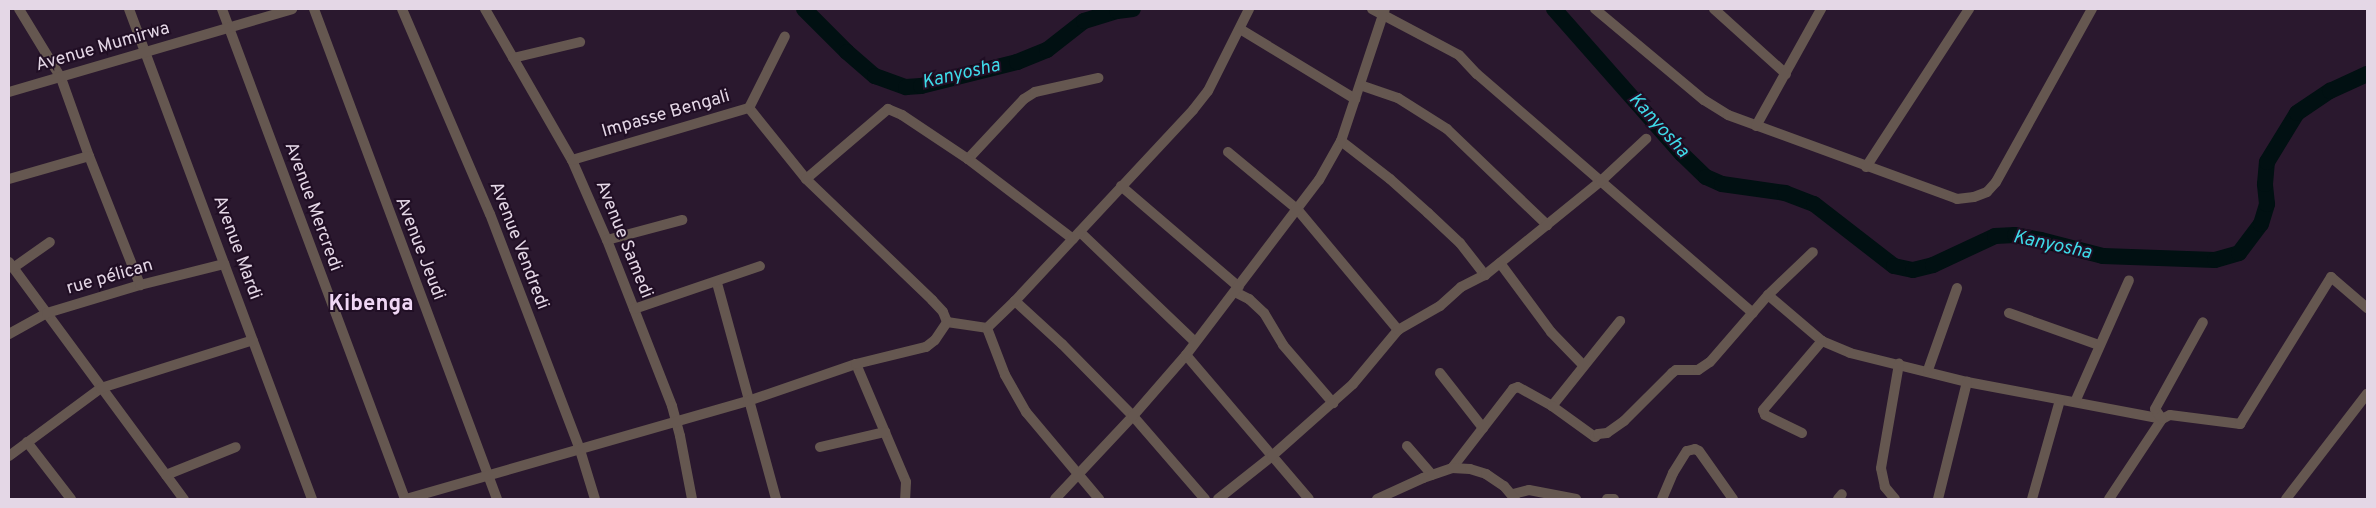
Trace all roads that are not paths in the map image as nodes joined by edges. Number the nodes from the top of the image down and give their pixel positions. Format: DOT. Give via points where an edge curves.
graph roads {
  1 [pos="20,9"];
  2 [pos="129,9"];
  3 [pos="222,9"];
  4 [pos="292,9"];
  5 [pos="314,9"];
  6 [pos="402,9"];
  7 [pos="485,9"];
  8 [pos="1249,9"];
  9 [pos="1372,9"];
  10 [pos="1595,9"];
  11 [pos="1714,9"];
  12 [pos="1821,9"];
  13 [pos="1968,9"];
  14 [pos="2092,9"];
  15 [pos="1385,12"];
  16 [pos="229,28"];
  17 [pos="1240,29"];
  18 [pos="785,36"];
  19 [pos="580,42"];
  20 [pos="146,52"];
  21 [pos="514,58"];
  22 [pos="1786,74"];
  23 [pos="61,78"];
  24 [pos="1098,78"];
  25 [pos="1360,85"];
  26 [pos="9,92"];
  27 [pos="1355,99"];
  28 [pos="749,108"];
  29 [pos="1756,126"];
  30 [pos="1646,139"];
  31 [pos="1340,141"];
  32 [pos="1228,152"];
  33 [pos="89,156"];
  34 [pos="968,159"];
  35 [pos="572,160"];
  36 [pos="1866,167"];
  37 [pos="806,179"];
  38 [pos="9,180"];
  39 [pos="1601,181"];
  40 [pos="1121,186"];
  41 [pos="1298,208"];
  42 [pos="682,220"];
  43 [pos="1547,225"];
  44 [pos="1076,235"];
  45 [pos="607,240"];
  46 [pos="50,242"];
  47 [pos="1813,252"];
  48 [pos="1500,263"];
  49 [pos="224,264"];
  50 [pos="11,265"];
  51 [pos="760,266"];
  52 [pos="1485,275"];
  53 [pos="2129,280"];
  54 [pos="717,283"];
  55 [pos="140,285"];
  56 [pos="1956,288"];
  57 [pos="1237,289"];
  58 [pos="1768,295"];
  59 [pos="1014,301"];
  60 [pos="2367,308"];
  61 [pos="634,309"];
  62 [pos="47,313"];
  63 [pos="1753,313"];
  64 [pos="2009,313"];
  65 [pos="1620,321"];
  66 [pos="947,322"];
  67 [pos="2203,322"];
  68 [pos="988,328"];
  69 [pos="1398,330"];
  70 [pos="9,334"];
  71 [pos="253,340"];
  72 [pos="1822,340"];
  73 [pos="1195,342"];
  74 [pos="2099,345"];
  75 [pos="1186,355"];
  76 [pos="856,364"];
  77 [pos="1899,364"];
  78 [pos="1584,366"];
  79 [pos="1928,370"];
  80 [pos="1440,373"];
  81 [pos="1967,382"];
  82 [pos="100,388"];
  83 [pos="2367,394"];
  84 [pos="2060,400"];
  85 [pos="748,401"];
  86 [pos="2074,402"];
  87 [pos="1333,403"];
  88 [pos="1552,406"];
  89 [pos="1133,416"];
  90 [pos="2162,419"];
  91 [pos="676,421"];
  92 [pos="1483,428"];
  93 [pos="885,432"];
  94 [pos="1802,433"];
  95 [pos="27,442"];
  96 [pos="1407,446"];
  97 [pos="236,447"];
  98 [pos="820,447"];
  99 [pos="580,450"];
  100 [pos="9,456"];
  101 [pos="1272,456"];
  102 [pos="1452,468"];
  103 [pos="166,475"];
  104 [pos="1079,475"];
  105 [pos="1432,475"];
  106 [pos="488,476"];
  107 [pos="1514,496"];
  108 [pos="72,499"];
  109 [pos="184,499"];
  110 [pos="312,499"];
  111 [pos="406,499"];
  112 [pos="497,499"];
  113 [pos="595,499"];
  114 [pos="692,499"];
  115 [pos="776,499"];
  116 [pos="905,499"];
  117 [pos="1054,499"];
  118 [pos="1099,499"];
  119 [pos="1205,499"];
  120 [pos="1218,499"];
  121 [pos="1309,499"];
  122 [pos="1377,499"];
  123 [pos="1576,499"];
  124 [pos="1607,499"];
  125 [pos="1614,499"];
  126 [pos="1662,499"];
  127 [pos="1733,499"];
  128 [pos="1896,499"];
  129 [pos="1938,499"];
  130 [pos="2032,499"];
  131 [pos="2109,499"];
  132 [pos="2286,499"];
  1 -- 23 [label="street"];
  2 -- 20 [label="street, Avenue Mardi"];
  3 -- 16 [label="street, Avenue Mercredi"];
  4 -- 16 [label="street, Avenue Mumirwa"];
  5 -- 106 [label="street, Avenue Jeudi"];
  6 -- 99 [label="street, Avenue Vendredi" via="490,214"];
  7 -- 21 [label="street, Avenue Samedi"];
  8 -- 17 [label="street"];
  9 -- 15 [label="street"];
  10 -- 29 [label="street" via="1704,100 1728,115"];
  11 -- 22 [label="street"];
  12 -- 22 [label="street"];
  13 -- 36 [label="street"];
  14 -- 36 [label="street" via="1996,182 1987,192 1957,199"];
  15 -- 25 [label="street"];
  15 -- 39 [label="street" via="1459,55"];
  16 -- 20 [label="street, Avenue Mumirwa"];
  16 -- 111 [label="street, Avenue Mercredi"];
  17 -- 27 [label="street"];
  17 -- 40 [label="street" via="1208,91"];
  18 -- 28 [label="street, Impasse Bengali"];
  19 -- 21 [label="street"];
  20 -- 23 [label="street, Avenue Mumirwa"];
  20 -- 49 [label="street, Avenue Mardi"];
  21 -- 35 [label="street, Avenue Samedi"];
  22 -- 29 [label="street"];
  23 -- 26 [label="street, Avenue Mumirwa"];
  23 -- 33 [label="street"];
  24 -- 34 [label="street" via="1035,92 1024,99"];
  25 -- 27 [label="street"];
  25 -- 43 [label="street" via="1398,98 1447,129"];
  27 -- 31 [label="street"];
  28 -- 35 [label="street, Impasse Bengali"];
  28 -- 37 [label="street"];
  29 -- 36 [label="street"];
  30 -- 39 [label="street"];
  31 -- 41 [label="street" via="1319,180"];
  31 -- 52 [label="street" via="1428,213 1460,243"];
  32 -- 41 [label="street"];
  33 -- 38 [label="street"];
  33 -- 55 [label="street"];
  34 -- 37 [label="street" via="888,109"];
  34 -- 44 [label="street"];
  35 -- 45 [label="street, Avenue Samedi"];
  37 -- 66 [label="street" via="932,300"];
  39 -- 43 [label="street"];
  39 -- 63 [label="street"];
  40 -- 44 [label="street"];
  40 -- 57 [label="street"];
  41 -- 57 [label="street"];
  41 -- 69 [label="street"];
  42 -- 45 [label="street"];
  43 -- 48 [label="street"];
  44 -- 59 [label="street"];
  44 -- 73 [label="street"];
  45 -- 61 [label="street, Avenue Samedi"];
  46 -- 50 [label="street"];
  47 -- 58 [label="street"];
  48 -- 52 [label="street"];
  48 -- 78 [label="street" via="1551,332"];
  49 -- 55 [label="street, rue pélican"];
  49 -- 71 [label="street, Avenue Mardi"];
  50 -- 62 [label="street"];
  51 -- 54 [label="street"];
  52 -- 69 [label="street" via="1461,287 1440,306"];
  53 -- 74 [label="street"];
  54 -- 61 [label="street"];
  54 -- 85 [label="street"];
  55 -- 62 [label="street, rue pélican"];
  56 -- 79 [label="street"];
  57 -- 73 [label="street"];
  57 -- 87 [label="street" via="1264,313 1283,345"];
  58 -- 63 [label="street"];
  58 -- 72 [label="street"];
  59 -- 68 [label="street"];
  59 -- 89 [label="street"];
  60 -- 90 [label="street" via="2331,276 2240,424 2170,414"];
  61 -- 91 [label="street, Avenue Samedi"];
  62 -- 70 [label="street, rue pélican"];
  62 -- 82 [label="street"];
  63 -- 88 [label="street" via="1710,362 1698,370 1676,370 1624,421 1607,433 1595,437"];
  64 -- 74 [label="street"];
  65 -- 78 [label="street"];
  66 -- 68 [label="street"];
  66 -- 76 [label="street" via="936,340 926,347"];
  67 -- 90 [label="street" via="2155,409"];
  68 -- 104 [label="street" via="1005,375 1026,412"];
  69 -- 87 [label="street"];
  71 -- 82 [label="street"];
  71 -- 110 [label="street, Avenue Mardi"];
  72 -- 77 [label="street" via="1850,353"];
  72 -- 94 [label="street" via="1763,410 1765,415"];
  73 -- 75 [label="street"];
  74 -- 86 [label="street"];
  75 -- 89 [label="street"];
  75 -- 101 [label="street"];
  76 -- 85 [label="street"];
  76 -- 93 [label="street"];
  77 -- 79 [label="street"];
  77 -- 128 [label="street" via="1881,468 1885,487"];
  78 -- 88 [label="street"];
  79 -- 81 [label="street"];
  80 -- 92 [label="street"];
  81 -- 84 [label="street"];
  81 -- 129 [label="street"];
  82 -- 95 [label="street"];
  82 -- 103 [label="street"];
  83 -- 132 [label="street"];
  84 -- 86 [label="street"];
  84 -- 130 [label="street"];
  85 -- 91 [label="street"];
  85 -- 115 [label="street"];
  86 -- 90 [label="street"];
  87 -- 101 [label="street"];
  88 -- 92 [label="street" via="1518,387 1513,389"];
  89 -- 104 [label="street"];
  89 -- 119 [label="street"];
  90 -- 131 [label="street"];
  91 -- 99 [label="street"];
  91 -- 114 [label="street, Avenue Samedi"];
  92 -- 102 [label="street"];
  93 -- 98 [label="street"];
  93 -- 116 [label="street" via="906,482"];
  95 -- 100 [label="street"];
  95 -- 108 [label="street"];
  96 -- 105 [label="street"];
  97 -- 103 [label="street"];
  99 -- 106 [label="street"];
  99 -- 113 [label="street, Avenue Vendredi"];
  101 -- 120 [label="street"];
  101 -- 121 [label="street"];
  102 -- 105 [label="street"];
  102 -- 107 [label="street" via="1486,474"];
  103 -- 109 [label="street"];
  104 -- 117 [label="street"];
  104 -- 118 [label="street"];
  105 -- 122 [label="street"];
  106 -- 111 [label="street"];
  106 -- 112 [label="street, Avenue Jeudi"];
  107 -- 123 [label="street" via="1529,490"];
  124 -- 125 [label="street"];
  126 -- 127 [label="street" via="1686,451 1695,449 1700,451"];
}
